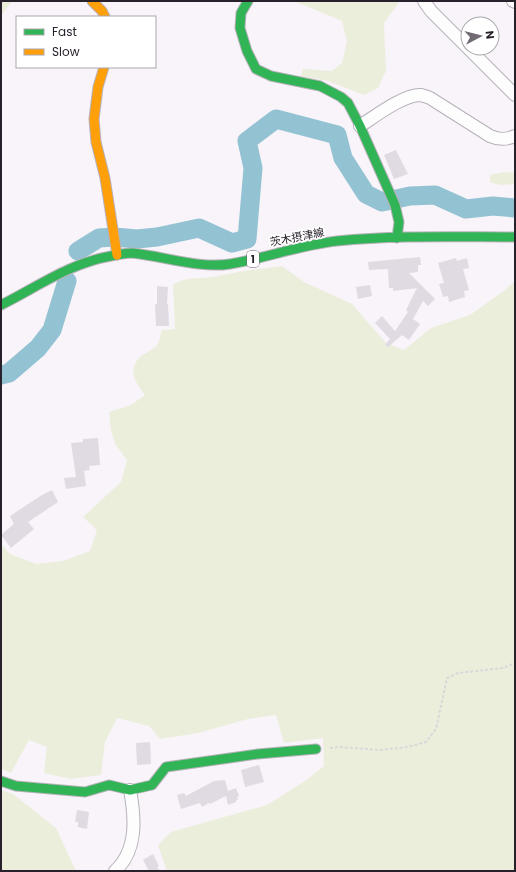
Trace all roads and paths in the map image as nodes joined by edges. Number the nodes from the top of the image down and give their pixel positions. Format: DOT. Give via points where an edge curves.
graph roads {
  1 [pos="92,1"];
  2 [pos="248,1"];
  3 [pos="424,1"];
  4 [pos="104,16"];
  5 [pos="460,40"];
  6 [pos="476,56"];
  7 [pos="104,68"];
  8 [pos="515,95"];
  9 [pos="360,126"];
  10 [pos="515,136"];
  11 [pos="515,237"];
  12 [pos="397,238"];
  13 [pos="117,250"];
  14 [pos="1,305"];
  15 [pos="515,663"];
  16 [pos="316,749"];
  17 [pos="1,781"];
  18 [pos="130,790"];
  19 [pos="115,871"];
  1 -- 4 [label="street"];
  2 -- 9 [label="street" via="241,13 240,28 256,69 271,76 320,86 341,97 348,104"];
  3 -- 5 [label="street"];
  6 -- 8 [label="street"];
  7 -- 13 [label="street" via="98,87 94,119 96,142"];
  9 -- 10 [label="street" via="403,99 422,96 430,98 490,136 504,140"];
  9 -- 12 [label="street" via="395,205 399,222"];
  11 -- 12 [label="street, 茨木摂津線 / 1"];
  12 -- 13 [label="street, 茨木摂津線 / 1" via="309,245 230,264 211,265"];
  13 -- 14 [label="street, 茨木摂津線 / 1" via="67,270"];
  15 -- 16 [label="path" via="503,668 458,673 447,678 436,729 426,742 381,750 339,747"];
  16 -- 18 [label="street" via="166,767 152,785"];
  17 -- 18 [label="street" via="16,786 85,792 109,785"];
  18 -- 19 [label="street" via="134,830 128,852"];
}
